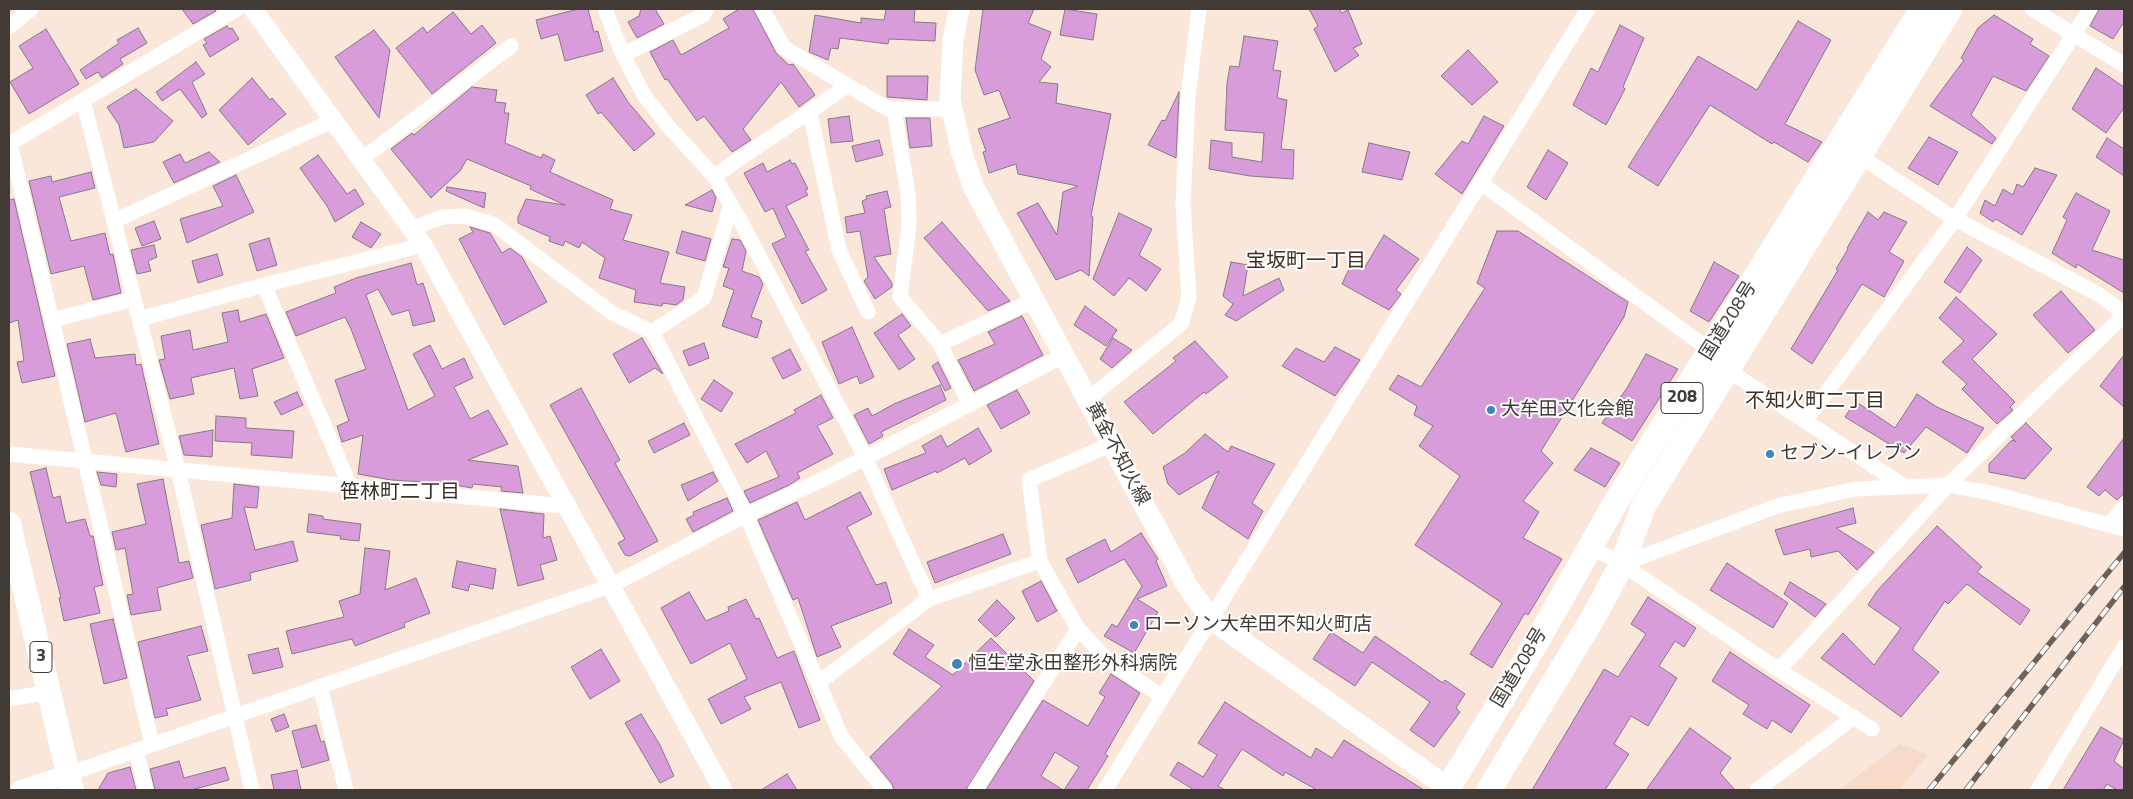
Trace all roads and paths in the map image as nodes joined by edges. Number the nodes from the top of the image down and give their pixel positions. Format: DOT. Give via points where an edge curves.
graph roads {
  1 [pos="31,9"];
  2 [pos="237,9"];
  3 [pos="253,9"];
  4 [pos="605,9"];
  5 [pos="706,9"];
  6 [pos="762,9"];
  7 [pos="959,9"];
  8 [pos="1199,9"];
  9 [pos="1588,9"];
  10 [pos="1922,9"];
  11 [pos="1950,9"];
  12 [pos="2032,9"];
  13 [pos="2090,9"];
  14 [pos="9,27"];
  15 [pos="2073,34"];
  16 [pos="511,46"];
  17 [pos="623,55"];
  18 [pos="2124,65"];
  19 [pos="847,86"];
  20 [pos="83,100"];
  21 [pos="952,108"];
  22 [pos="894,109"];
  23 [pos="810,112"];
  24 [pos="334,120"];
  25 [pos="9,143"];
  26 [pos="1850,150"];
  27 [pos="362,159"];
  28 [pos="714,176"];
  29 [pos="1481,183"];
  30 [pos="731,204"];
  31 [pos="1955,219"];
  32 [pos="114,221"];
  33 [pos="413,228"];
  34 [pos="423,245"];
  35 [pos="264,285"];
  36 [pos="134,299"];
  37 [pos="1034,300"];
  38 [pos="868,312"];
  39 [pos="2124,314"];
  40 [pos="139,319"];
  41 [pos="52,320"];
  42 [pos="652,332"];
  43 [pos="940,344"];
  44 [pos="1711,351"];
  45 [pos="1064,356"];
  46 [pos="1729,371"];
  47 [pos="1088,399"];
  48 [pos="970,405"];
  49 [pos="1806,420"];
  50 [pos="1112,444"];
  51 [pos="9,454"];
  52 [pos="865,457"];
  53 [pos="86,462"];
  54 [pos="178,470"];
  55 [pos="1948,485"];
  56 [pos="350,486"];
  57 [pos="1904,486"];
  58 [pos="564,506"];
  59 [pos="2124,507"];
  60 [pos="746,515"];
  61 [pos="9,524"];
  62 [pos="2117,527"];
  63 [pos="1590,547"];
  64 [pos="1040,561"];
  65 [pos="1622,564"];
  66 [pos="610,586"];
  67 [pos="929,598"];
  68 [pos="1212,619"];
  69 [pos="1078,629"];
  70 [pos="2124,647"];
  71 [pos="1779,670"];
  72 [pos="818,683"];
  73 [pos="320,686"];
  74 [pos="49,692"];
  75 [pos="1163,697"];
  76 [pos="9,699"];
  77 [pos="234,716"];
  78 [pos="1854,717"];
  79 [pos="1872,729"];
  80 [pos="152,744"];
  81 [pos="136,750"];
  82 [pos="70,782"];
  83 [pos="20,790"];
  84 [pos="146,790"];
  85 [pos="252,790"];
  86 [pos="346,790"];
  87 [pos="723,790"];
  88 [pos="885,790"];
  89 [pos="975,790"];
  90 [pos="1105,790"];
  91 [pos="1449,790"];
  92 [pos="1489,790"];
  93 [pos="1757,790"];
  94 [pos="2038,790"];
  1 -- 14 [label="street"];
  2 -- 20 [label="street"];
  3 -- 24 [label="street"];
  4 -- 17 [label="street"];
  5 -- 17 [label="street" via="702,15"];
  6 -- 19 [label="street" via="784,48"];
  7 -- 21 [label="main road, 黄金不知火線" via="951,66"];
  8 -- 47 [label="street" via="1188,96 1183,204 1189,298 1181,324"];
  9 -- 29 [label="street"];
  10 -- 26 [label="highway, 国道208号 / 208"];
  11 -- 26 [label="highway, 国道208号 / 208"];
  12 -- 15 [label="street"];
  13 -- 15 [label="street"];
  15 -- 18 [label="street"];
  15 -- 31 [label="street"];
  16 -- 27 [label="street"];
  17 -- 28 [label="street" via="644,95"];
  19 -- 22 [label="street" via="888,109"];
  19 -- 23 [label="street"];
  20 -- 25 [label="street"];
  20 -- 32 [label="street"];
  21 -- 22 [label="street"];
  21 -- 37 [label="main road, 黄金不知火線" via="973,186"];
  22 -- 43 [label="street" via="908,194 909,225 900,297"];
  23 -- 28 [label="street"];
  23 -- 38 [label="street" via="839,250"];
  24 -- 27 [label="street"];
  24 -- 32 [label="street"];
  25 -- 41 [label="street"];
  26 -- 31 [label="street"];
  26 -- 44 [label="highway, 国道208号 / 208"];
  26 -- 46 [label="highway, 国道208号 / 208"];
  27 -- 33 [label="street"];
  28 -- 30 [label="street"];
  29 -- 44 [label="street"];
  29 -- 68 [label="street"];
  30 -- 42 [label="street" via="704,298"];
  30 -- 52 [label="street"];
  31 -- 39 [label="street" via="2098,294"];
  31 -- 49 [label="street"];
  32 -- 36 [label="street"];
  33 -- 34 [label="street"];
  33 -- 42 [label="street" via="442,217 466,216 495,225 612,313"];
  34 -- 35 [label="street"];
  34 -- 58 [label="street"];
  35 -- 40 [label="street"];
  35 -- 56 [label="street"];
  36 -- 40 [label="street"];
  36 -- 41 [label="street"];
  37 -- 43 [label="street"];
  37 -- 45 [label="main road, 黄金不知火線"];
  39 -- 55 [label="street"];
  40 -- 54 [label="street"];
  41 -- 53 [label="street"];
  42 -- 60 [label="street"];
  43 -- 48 [label="street"];
  44 -- 46 [label="street"];
  44 -- 63 [label="highway, 国道208号 / 208"];
  45 -- 47 [label="main road, 黄金不知火線"];
  45 -- 48 [label="street"];
  46 -- 49 [label="street"];
  46 -- 65 [label="highway, 国道208号 / 208" via="1644,505"];
  47 -- 50 [label="main road, 黄金不知火線"];
  48 -- 52 [label="street"];
  49 -- 57 [label="street"];
  50 -- 64 [label="street" via="1029,480"];
  50 -- 68 [label="main road, 黄金不知火線" via="1188,588"];
  51 -- 53 [label="street"];
  52 -- 60 [label="street"];
  52 -- 67 [label="street"];
  53 -- 54 [label="street"];
  53 -- 80 [label="street"];
  54 -- 56 [label="street"];
  54 -- 77 [label="street"];
  55 -- 57 [label="street"];
  55 -- 62 [label="street" via="1991,493"];
  55 -- 71 [label="street"];
  56 -- 58 [label="street"];
  57 -- 65 [label="street" via="1855,489 1777,506"];
  58 -- 66 [label="street"];
  59 -- 62 [label="street"];
  60 -- 66 [label="street"];
  60 -- 72 [label="street"];
  61 -- 74 [label="main road, 3"];
  63 -- 65 [label="street"];
  63 -- 91 [label="highway, 国道208号 / 208"];
  64 -- 67 [label="street"];
  64 -- 69 [label="street"];
  65 -- 71 [label="street"];
  65 -- 92 [label="highway, 国道208号 / 208"];
  66 -- 73 [label="street"];
  66 -- 87 [label="street"];
  67 -- 72 [label="street"];
  68 -- 75 [label="street"];
  68 -- 91 [label="main road, 黄金不知火線"];
  69 -- 75 [label="street" via="1110,662"];
  69 -- 89 [label="street"];
  70 -- 94 [label="street"];
  71 -- 78 [label="street"];
  72 -- 88 [label="street" via="842,738"];
  73 -- 77 [label="street"];
  73 -- 86 [label="street"];
  74 -- 76 [label="street"];
  74 -- 82 [label="main road, 3"];
  75 -- 90 [label="street"];
  77 -- 80 [label="street"];
  77 -- 85 [label="street"];
  78 -- 79 [label="street"];
  78 -- 93 [label="street"];
  80 -- 81 [label="street"];
  81 -- 82 [label="street"];
  81 -- 84 [label="street"];
  82 -- 83 [label="street"];
}
